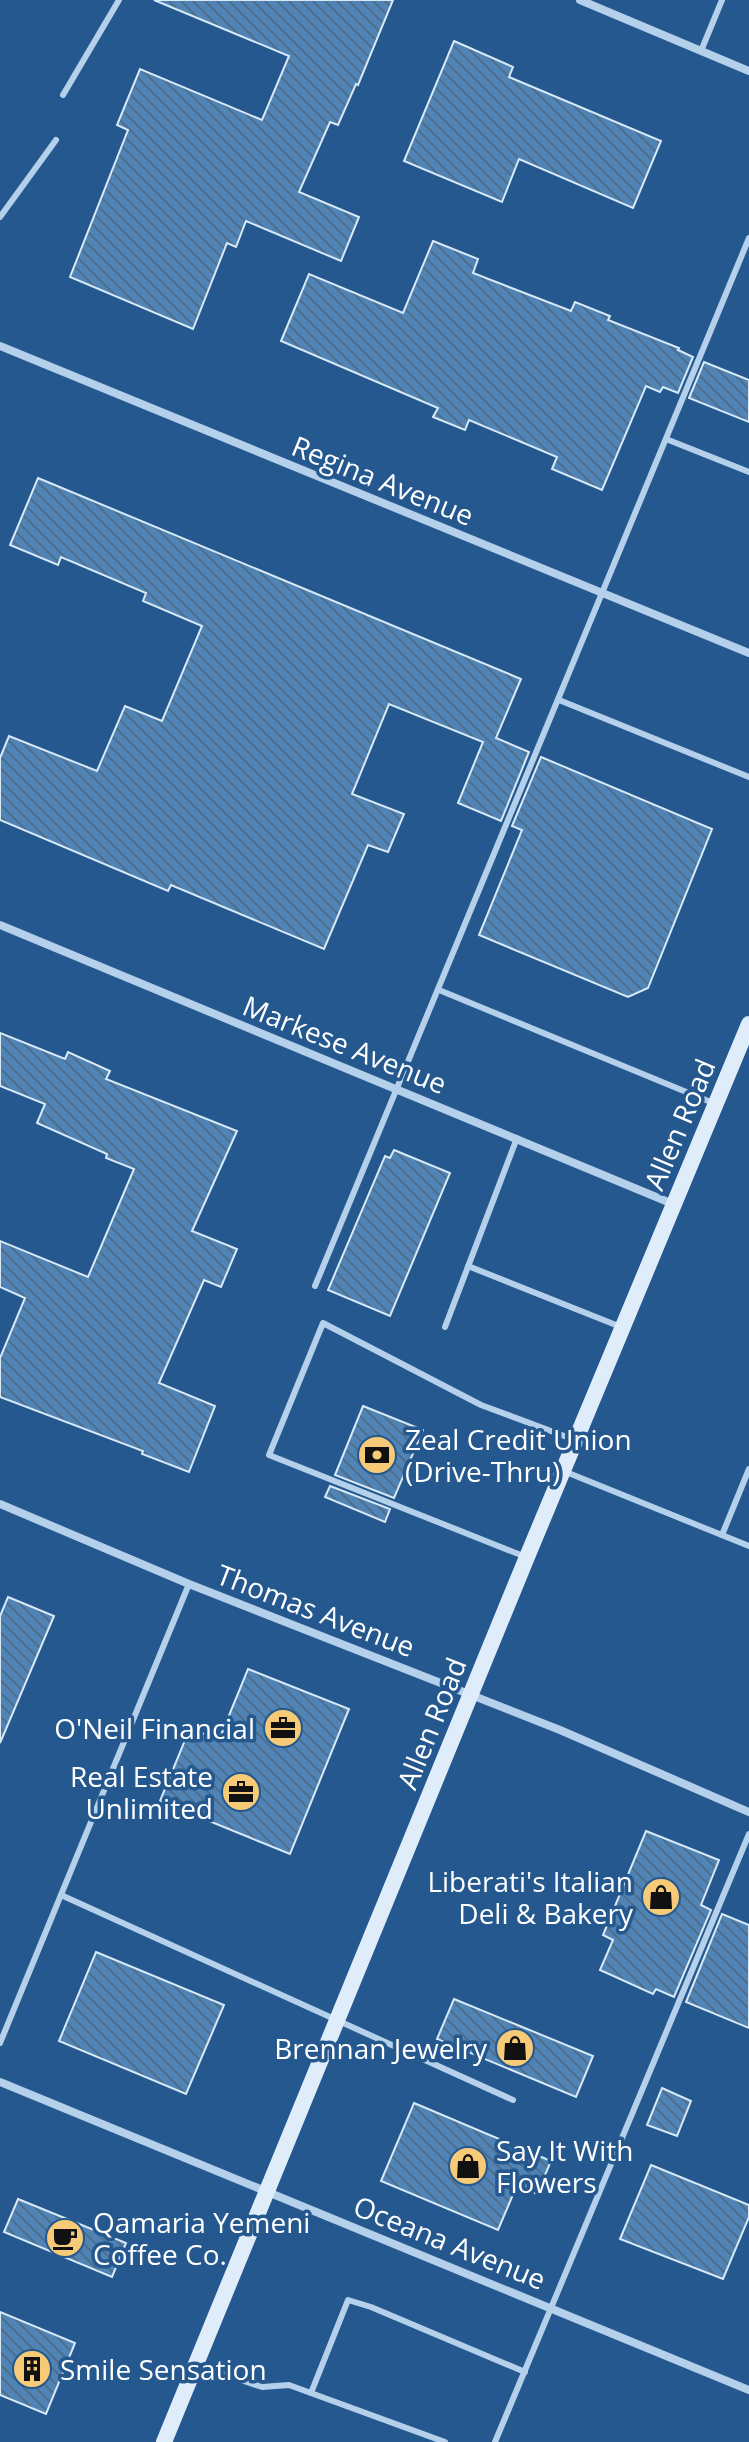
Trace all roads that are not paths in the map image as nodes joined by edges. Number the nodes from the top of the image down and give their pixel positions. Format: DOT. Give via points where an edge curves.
graph roads {
  1 [pos="119,0"];
  2 [pos="580,0"];
  3 [pos="722,0"];
  4 [pos="701,51"];
  5 [pos="749,71"];
  6 [pos="63,95"];
  7 [pos="56,140"];
  8 [pos="0,217"];
  9 [pos="749,238"];
  10 [pos="0,346"];
  11 [pos="666,439"];
  12 [pos="749,472"];
  13 [pos="602,595"];
  14 [pos="749,653"];
  15 [pos="559,700"];
  16 [pos="749,777"];
  17 [pos="0,925"];
  18 [pos="439,990"];
  19 [pos="749,1024"];
  20 [pos="397,1090"];
  21 [pos="715,1103"];
  22 [pos="517,1138"];
  23 [pos="673,1204"];
  24 [pos="468,1266"];
  25 [pos="315,1286"];
  26 [pos="445,1327"];
  27 [pos="622,1327"];
  28 [pos="575,1440"];
  29 [pos="749,1469"];
  30 [pos="563,1470"];
  31 [pos="0,1504"];
  32 [pos="722,1535"];
  33 [pos="749,1546"];
  34 [pos="527,1557"];
  35 [pos="189,1584"];
  36 [pos="472,1695"];
  37 [pos="749,1812"];
  38 [pos="749,1834"];
  39 [pos="61,1895"];
  40 [pos="339,2020"];
  41 [pos="0,2043"];
  42 [pos="0,2082"];
  43 [pos="513,2100"];
  44 [pos="268,2191"];
  45 [pos="552,2308"];
  46 [pos="197,2365"];
  47 [pos="525,2372"];
  48 [pos="749,2390"];
  49 [pos="311,2393"];
  50 [pos="164,2442"];
  51 [pos="445,2442"];
  52 [pos="495,2442"];
  1 -- 6 [label="lane"];
  2 -- 4 [label="street"];
  3 -- 4 [label="lane"];
  4 -- 5 [label="street"];
  7 -- 8 [label="lane"];
  9 -- 11 [label="lane"];
  10 -- 13 [label="street, Regina Avenue"];
  11 -- 12 [label="lane"];
  11 -- 13 [label="lane"];
  13 -- 14 [label="street, Regina Avenue"];
  13 -- 15 [label="lane"];
  15 -- 16 [label="lane"];
  15 -- 18 [label="lane"];
  17 -- 20 [label="street, Markese Avenue"];
  18 -- 20 [label="lane"];
  18 -- 21 [label="lane"];
  19 -- 21 [label="main road, Allen Road"];
  20 -- 22 [label="street, Markese Avenue"];
  20 -- 25 [label="lane"];
  21 -- 23 [label="main road, Allen Road"];
  22 -- 23 [label="street, Markese Avenue"];
  22 -- 24 [label="lane"];
  23 -- 27 [label="main road, Allen Road"];
  24 -- 26 [label="lane"];
  24 -- 27 [label="lane"];
  27 -- 28 [label="main road, Allen Road"];
  28 -- 30 [label="main road, Allen Road"];
  28 -- 34 [label="lane" via="481,1405 323,1323 269,1455"];
  29 -- 32 [label="lane"];
  30 -- 32 [label="lane"];
  30 -- 34 [label="main road, Allen Road"];
  31 -- 35 [label="street, Thomas Avenue"];
  32 -- 33 [label="lane"];
  34 -- 36 [label="main road, Allen Road"];
  35 -- 36 [label="street, Thomas Avenue"];
  35 -- 39 [label="lane"];
  36 -- 37 [label="street, Thomas Avenue"];
  36 -- 40 [label="main road, Allen Road"];
  38 -- 45 [label="lane"];
  39 -- 40 [label="lane"];
  39 -- 41 [label="lane"];
  40 -- 43 [label="lane"];
  40 -- 44 [label="main road, Allen Road"];
  42 -- 44 [label="street, Oceana Avenue"];
  44 -- 45 [label="street, Oceana Avenue"];
  44 -- 46 [label="main road, Allen Road"];
  45 -- 47 [label="lane"];
  45 -- 48 [label="street, Oceana Avenue"];
  46 -- 49 [label="lane" via="262,2387 289,2385"];
  46 -- 50 [label="main road, Allen Road"];
  47 -- 49 [label="lane" via="348,2300"];
  47 -- 52 [label="lane"];
  49 -- 51 [label="lane"];
}
